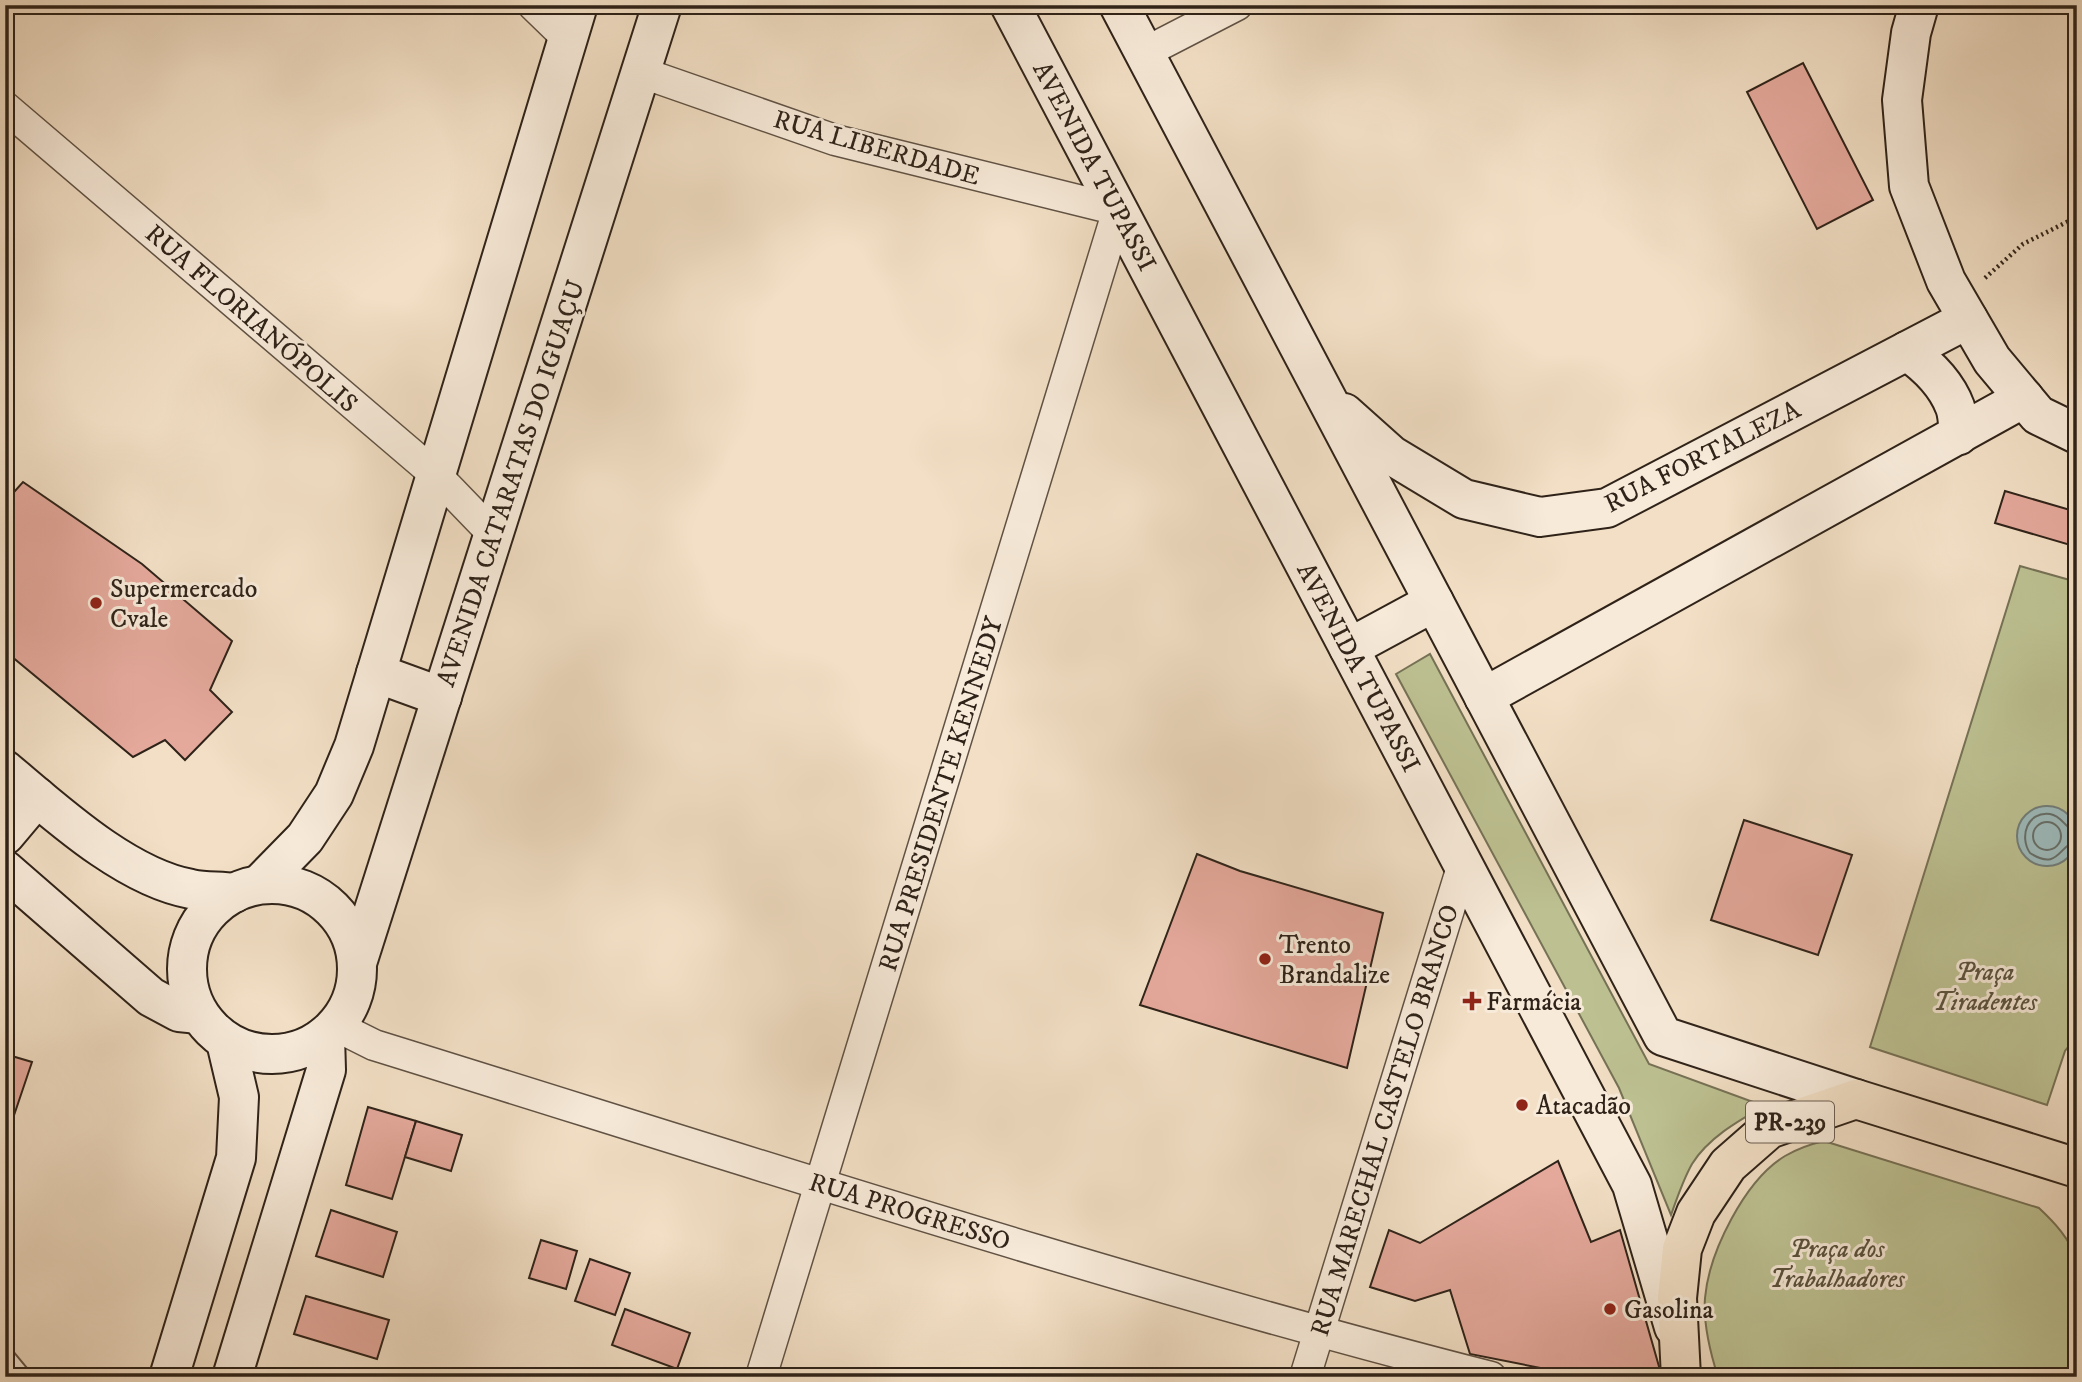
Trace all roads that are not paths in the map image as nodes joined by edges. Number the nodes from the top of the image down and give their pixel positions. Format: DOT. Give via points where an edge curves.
graph roads {
  1 [pos="533,5"];
  2 [pos="662,5"];
  3 [pos="1010,5"];
  4 [pos="1119,5"];
  5 [pos="1237,5"];
  6 [pos="1919,5"];
  7 [pos="572,21"];
  8 [pos="1144,52"];
  9 [pos="640,72"];
  10 [pos="5,107"];
  11 [pos="1118,210"];
  12 [pos="1968,319"];
  13 [pos="1907,351"];
  14 [pos="1326,397"];
  15 [pos="2024,398"];
  16 [pos="2077,434"];
  17 [pos="1959,435"];
  18 [pos="436,475"];
  19 [pos="493,534"];
  20 [pos="1434,602"];
  21 [pos="1349,648"];
  22 [pos="376,673"];
  23 [pos="442,697"];
  24 [pos="1484,697"];
  25 [pos="5,769"];
  26 [pos="37,797"];
  27 [pos="5,835"];
  28 [pos="1463,864"];
  29 [pos="5,870"];
  30 [pos="247,888"];
  31 [pos="358,960"];
  32 [pos="199,1014"];
  33 [pos="331,1031"];
  34 [pos="226,1042"];
  35 [pos="1856,1099"];
  36 [pos="2077,1168"];
  37 [pos="820,1184"];
  38 [pos="1319,1333"];
  39 [pos="5,1354"];
  40 [pos="1680,1359"];
  41 [pos="24,1377"];
  42 [pos="169,1377"];
  43 [pos="232,1377"];
  44 [pos="761,1377"];
  45 [pos="1305,1377"];
  46 [pos="1491,1377"];
  1 -- 7 [label="street"];
  2 -- 9 [label="street, AVENIDA CATARATAS DO IGUAÇU"];
  3 -- 11 [label="street, AVENIDA TUPASSI"];
  4 -- 8 [label="street"];
  5 -- 8 [label="street"];
  6 -- 12 [label="street" via="1902,100 1909,186 1946,281"];
  7 -- 18 [label="street"];
  8 -- 14 [label="street"];
  9 -- 11 [label="street, RUA LIBERDADE" via="835,140"];
  9 -- 19 [label="street, AVENIDA CATARATAS DO IGUAÇU"];
  10 -- 18 [label="street, RUA FLORIANÓPOLIS"];
  11 -- 21 [label="street, AVENIDA TUPASSI"];
  11 -- 37 [label="street, RUA PRESIDENTE KENNEDY"];
  12 -- 13 [label="street, RUA FORTALEZA"];
  12 -- 15 [label="street" via="1992,360"];
  13 -- 14 [label="street, RUA FORTALEZA" via="1607,508 1540,517 1464,499 1391,455"];
  13 -- 17 [label="street" via="1942,384 1955,408"];
  14 -- 20 [label="street"];
  15 -- 16 [label="street" via="2038,415"];
  15 -- 17 [label="street"];
  17 -- 24 [label="street"];
  18 -- 19 [label="street, RUA FLORIANÓPOLIS"];
  18 -- 22 [label="street"];
  19 -- 23 [label="street, AVENIDA CATARATAS DO IGUAÇU"];
  20 -- 21 [label="street"];
  20 -- 24 [label="street"];
  21 -- 28 [label="street, AVENIDA TUPASSI"];
  22 -- 23 [label="street"];
  22 -- 30 [label="street" via="334,794 305,838"];
  23 -- 31 [label="street, AVENIDA CATARATAS DO IGUAÇU"];
  24 -- 35 [label="street" via="1663,1036"];
  25 -- 26 [label="street"];
  26 -- 27 [label="street"];
  26 -- 30 [label="street" via="92,841 144,873 189,889"];
  28 -- 38 [label="street, RUA MARECHAL CASTELO BRANCO"];
  28 -- 40 [label="street, AVENIDA TUPASSI" via="1632,1185"];
  29 -- 32 [label="street" via="150,997 179,1012"];
  30 -- 31 [label="street" via="288,884 314,893 335,911 350,934"];
  30 -- 32 [label="street" via="211,909 195,932 187,959 188,987"];
  31 -- 33 [label="street" via="349,1006"];
  32 -- 34 [label="street"];
  33 -- 34 [label="street" via="303,1049 277,1054 250,1052"];
  33 -- 37 [label="street, RUA PROGRESSO"];
  33 -- 43 [label="street" via="326,1070"];
  34 -- 42 [label="street" via="239,1097 236,1158"];
  35 -- 36 [label="main road, PR-239"];
  35 -- 40 [label="main road, PR-239" via="1769,1129 1728,1165 1696,1213 1682,1249 1677,1298"];
  37 -- 38 [label="street, RUA PROGRESSO"];
  37 -- 44 [label="street, RUA PRESIDENTE KENNEDY"];
  38 -- 45 [label="street, RUA MARECHAL CASTELO BRANCO"];
  38 -- 46 [label="street, RUA PROGRESSO"];
  39 -- 41 [label="lane"];
}
